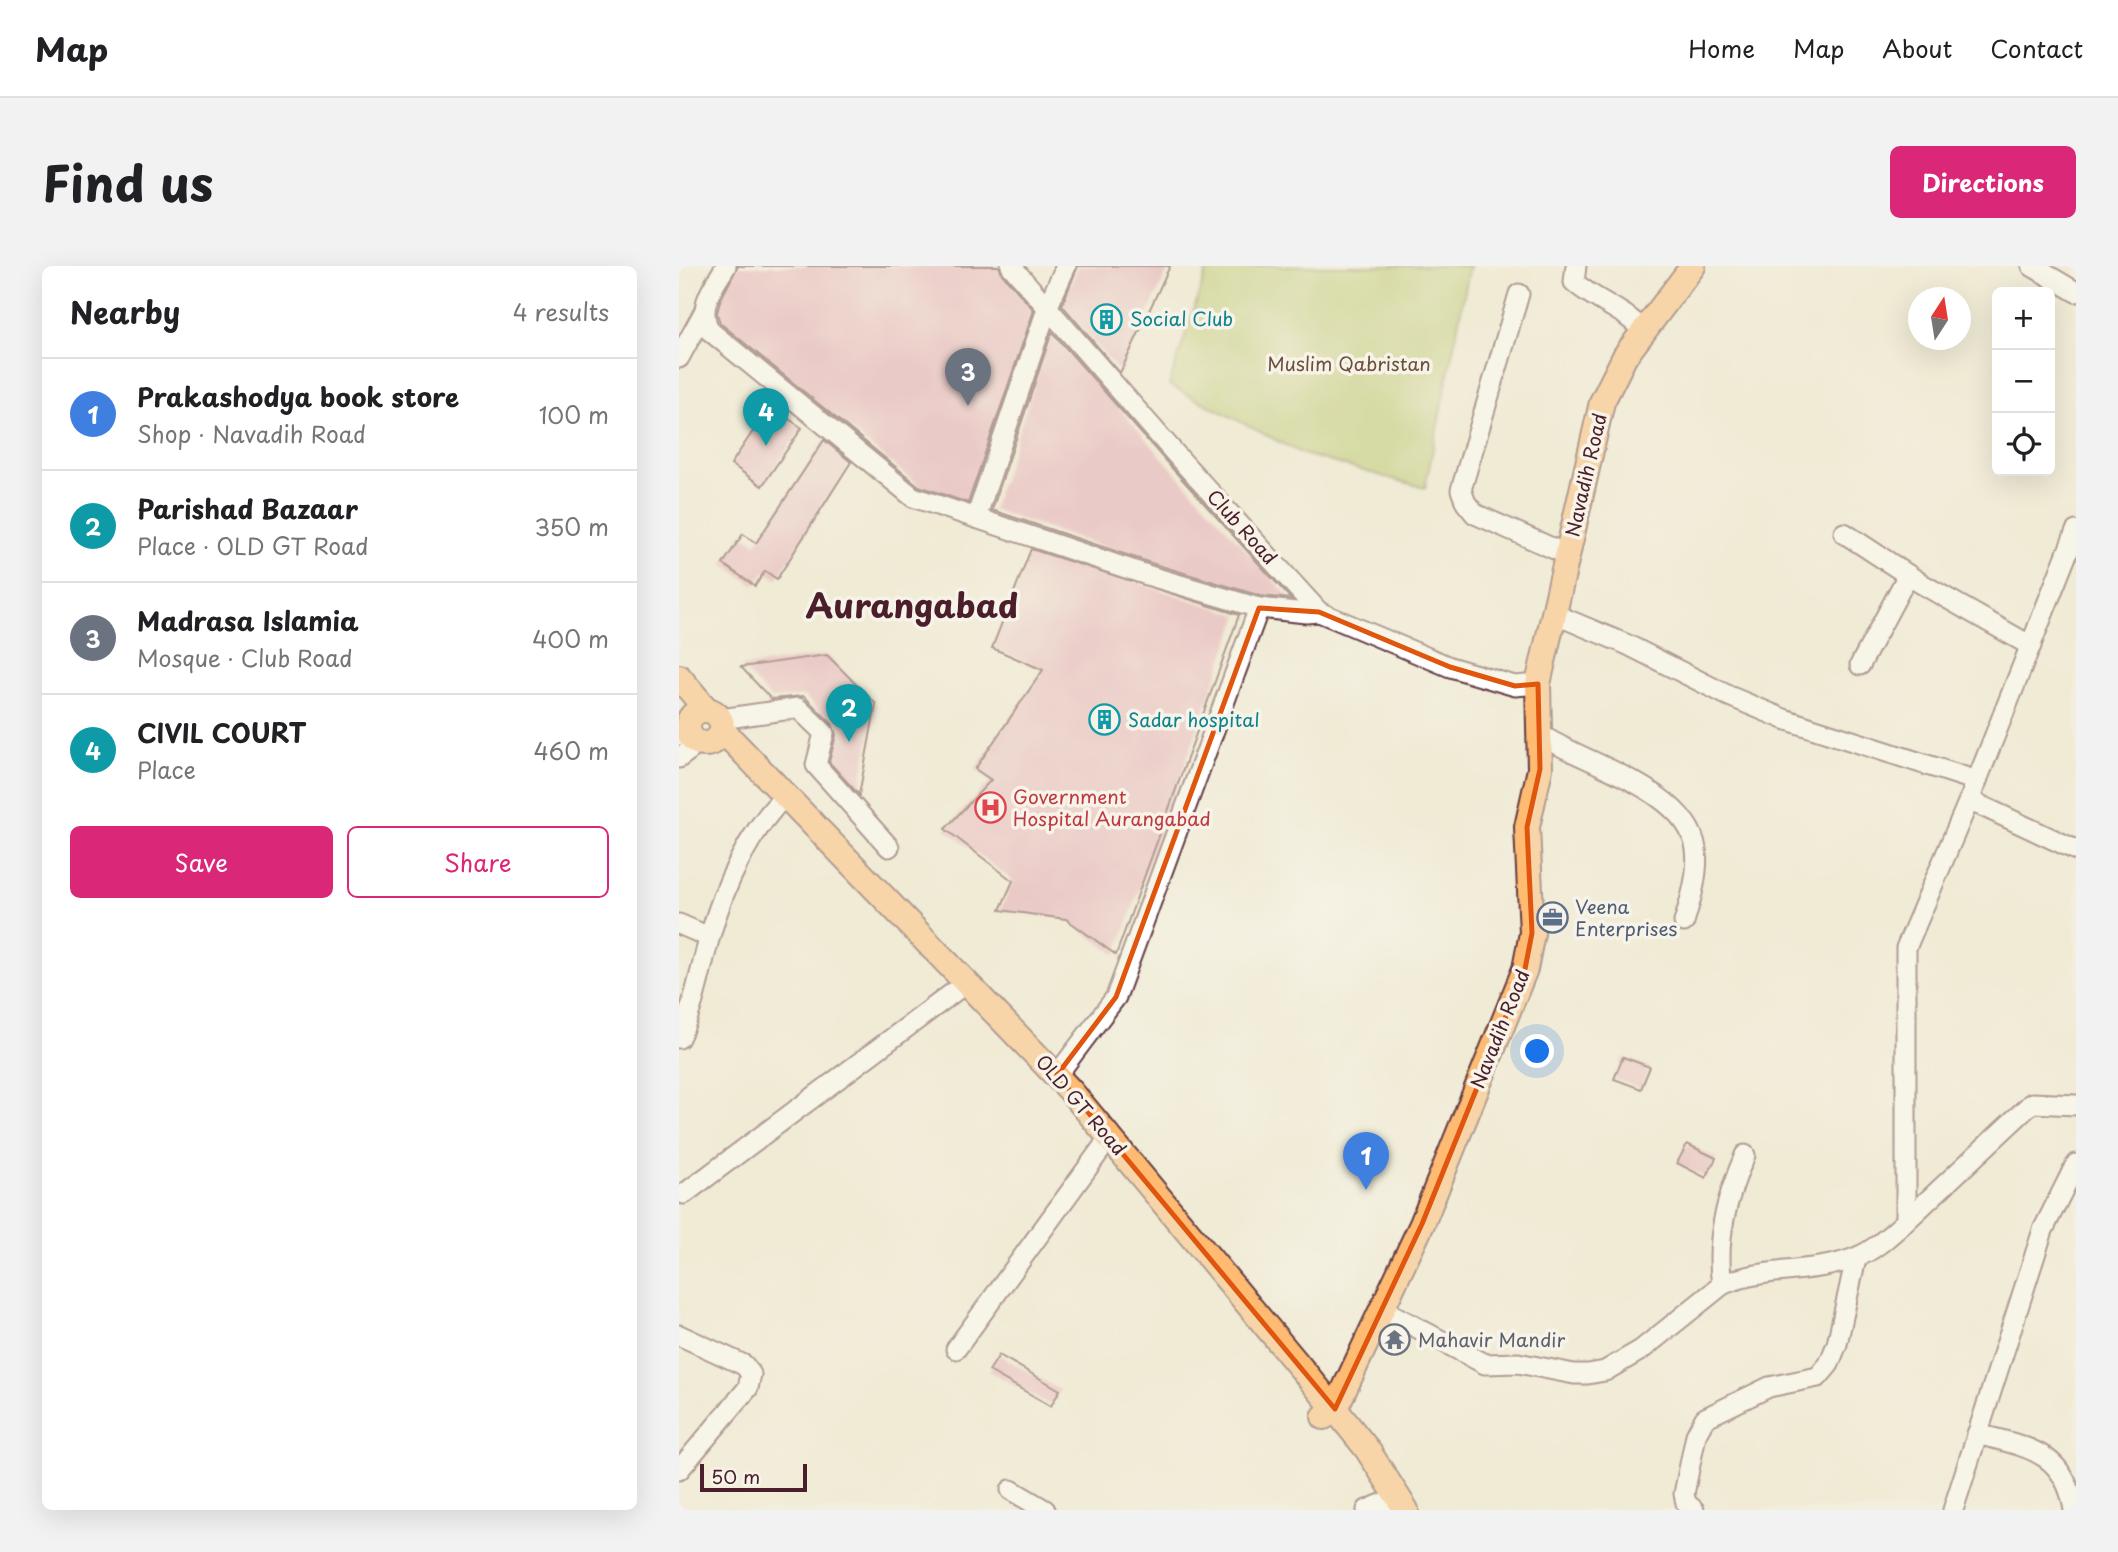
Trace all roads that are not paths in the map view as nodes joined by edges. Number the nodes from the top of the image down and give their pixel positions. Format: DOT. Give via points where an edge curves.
graph roads {
  1 [pos="726,266"];
  2 [pos="1011,266"];
  3 [pos="1066,266"];
  4 [pos="1576,266"];
  5 [pos="1693,266"];
  6 [pos="2032,266"];
  7 [pos="2076,292"];
  8 [pos="1519,294"];
  9 [pos="1048,306"];
  10 [pos="704,312"];
  11 [pos="1643,331"];
  12 [pos="679,358"];
  13 [pos="976,518"];
  14 [pos="2076,531"];
  15 [pos="1844,533"];
  16 [pos="1568,555"];
  17 [pos="1908,575"];
  18 [pos="1259,608"];
  19 [pos="1319,612"];
  20 [pos="1554,614"];
  21 [pos="2031,646"];
  22 [pos="1860,665"];
  23 [pos="679,677"];
  24 [pos="1538,684"];
  25 [pos="700,725"];
  26 [pos="1541,734"];
  27 [pos="679,758"];
  28 [pos="1977,781"];
  29 [pos="782,799"];
  30 [pos="1969,800"];
  31 [pos="889,847"];
  32 [pos="2076,850"];
  33 [pos="1684,922"];
  34 [pos="679,924"];
  35 [pos="709,937"];
  36 [pos="958,989"];
  37 [pos="679,1038"];
  38 [pos="1057,1075"];
  39 [pos="2076,1105"];
  40 [pos="1102,1148"];
  41 [pos="1745,1155"];
  42 [pos="2076,1164"];
  43 [pos="684,1194"];
  44 [pos="1906,1222"];
  45 [pos="1856,1258"];
  46 [pos="1722,1285"];
  47 [pos="1382,1309"];
  48 [pos="679,1335"];
  49 [pos="955,1349"];
  50 [pos="1330,1413"];
  51 [pos="1977,1434"];
  52 [pos="679,1470"];
  53 [pos="1011,1490"];
  54 [pos="1387,1508"];
  55 [pos="1045,1510"];
  56 [pos="1694,1510"];
  57 [pos="1953,1510"];
  58 [pos="2074,1510"];
  1 -- 10 [label="street"];
  2 -- 9 [label="street, Club Road"];
  3 -- 9 [label="street"];
  4 -- 11 [label="street" via="1574,282 1588,295 1632,318"];
  5 -- 11 [label="main road, Navadih Road"];
  6 -- 7 [label="street"];
  8 -- 16 [label="street" via="1461,490 1475,514"];
  9 -- 13 [label="street"];
  9 -- 19 [label="street, Club Road"];
  10 -- 12 [label="street"];
  10 -- 13 [label="street" via="710,331 900,489"];
  11 -- 16 [label="main road, Navadih Road" via="1602,402"];
  13 -- 18 [label="street"];
  14 -- 21 [label="street"];
  15 -- 17 [label="street"];
  16 -- 20 [label="main road, Navadih Road"];
  17 -- 21 [label="street"];
  17 -- 22 [label="street"];
  18 -- 19 [label="street"];
  18 -- 38 [label="street" via="1116,998"];
  19 -- 24 [label="street, Club Road" via="1450,667 1515,686"];
  20 -- 24 [label="main road, Navadih Road"];
  20 -- 28 [label="street" via="1784,719"];
  21 -- 28 [label="street"];
  23 -- 25 [label="main road, OLD GT Road"];
  24 -- 26 [label="main road, Navadih Road"];
  25 -- 27 [label="street"];
  25 -- 29 [label="main road, OLD GT Road"];
  25 -- 31 [label="street" via="798,708 824,733 815,765"];
  26 -- 33 [label="street" via="1650,792 1689,829 1696,865"];
  26 -- 47 [label="main road, Navadih Road" via="1540,769 1527,827 1532,933 1525,970 1422,1224"];
  28 -- 30 [label="street"];
  29 -- 35 [label="street" via="759,827 734,874"];
  29 -- 36 [label="main road, OLD GT Road"];
  29 -- 38 [label="main road, OLD GT Road"];
  30 -- 32 [label="street"];
  30 -- 44 [label="street" via="1906,948"];
  34 -- 35 [label="street"];
  35 -- 37 [label="street" via="692,1008"];
  36 -- 40 [label="main road, OLD GT Road"];
  36 -- 43 [label="street"];
  38 -- 50 [label="main road, OLD GT Road"];
  39 -- 44 [label="street" via="2032,1103"];
  40 -- 49 [label="street"];
  40 -- 50 [label="main road, OLD GT Road"];
  41 -- 46 [label="street" via="1723,1215 1719,1245"];
  42 -- 51 [label="street" via="2043,1230"];
  44 -- 45 [label="street"];
  45 -- 46 [label="street" via="1737,1278"];
  45 -- 56 [label="street" via="1837,1344 1818,1377 1769,1387 1705,1418 1696,1436 1684,1494"];
  46 -- 47 [label="street" via="1641,1350 1605,1371 1588,1374 1518,1363 1485,1364"];
  47 -- 50 [label="main road, Navadih Road"];
  48 -- 52 [label="street" via="744,1365 751,1374 748,1388"];
  50 -- 54 [label="main road, OLD GT Road" via="1367,1449"];
  51 -- 57 [label="street"];
  51 -- 58 [label="street" via="2029,1448 2050,1460 2065,1476"];
  53 -- 55 [label="street"];
}
